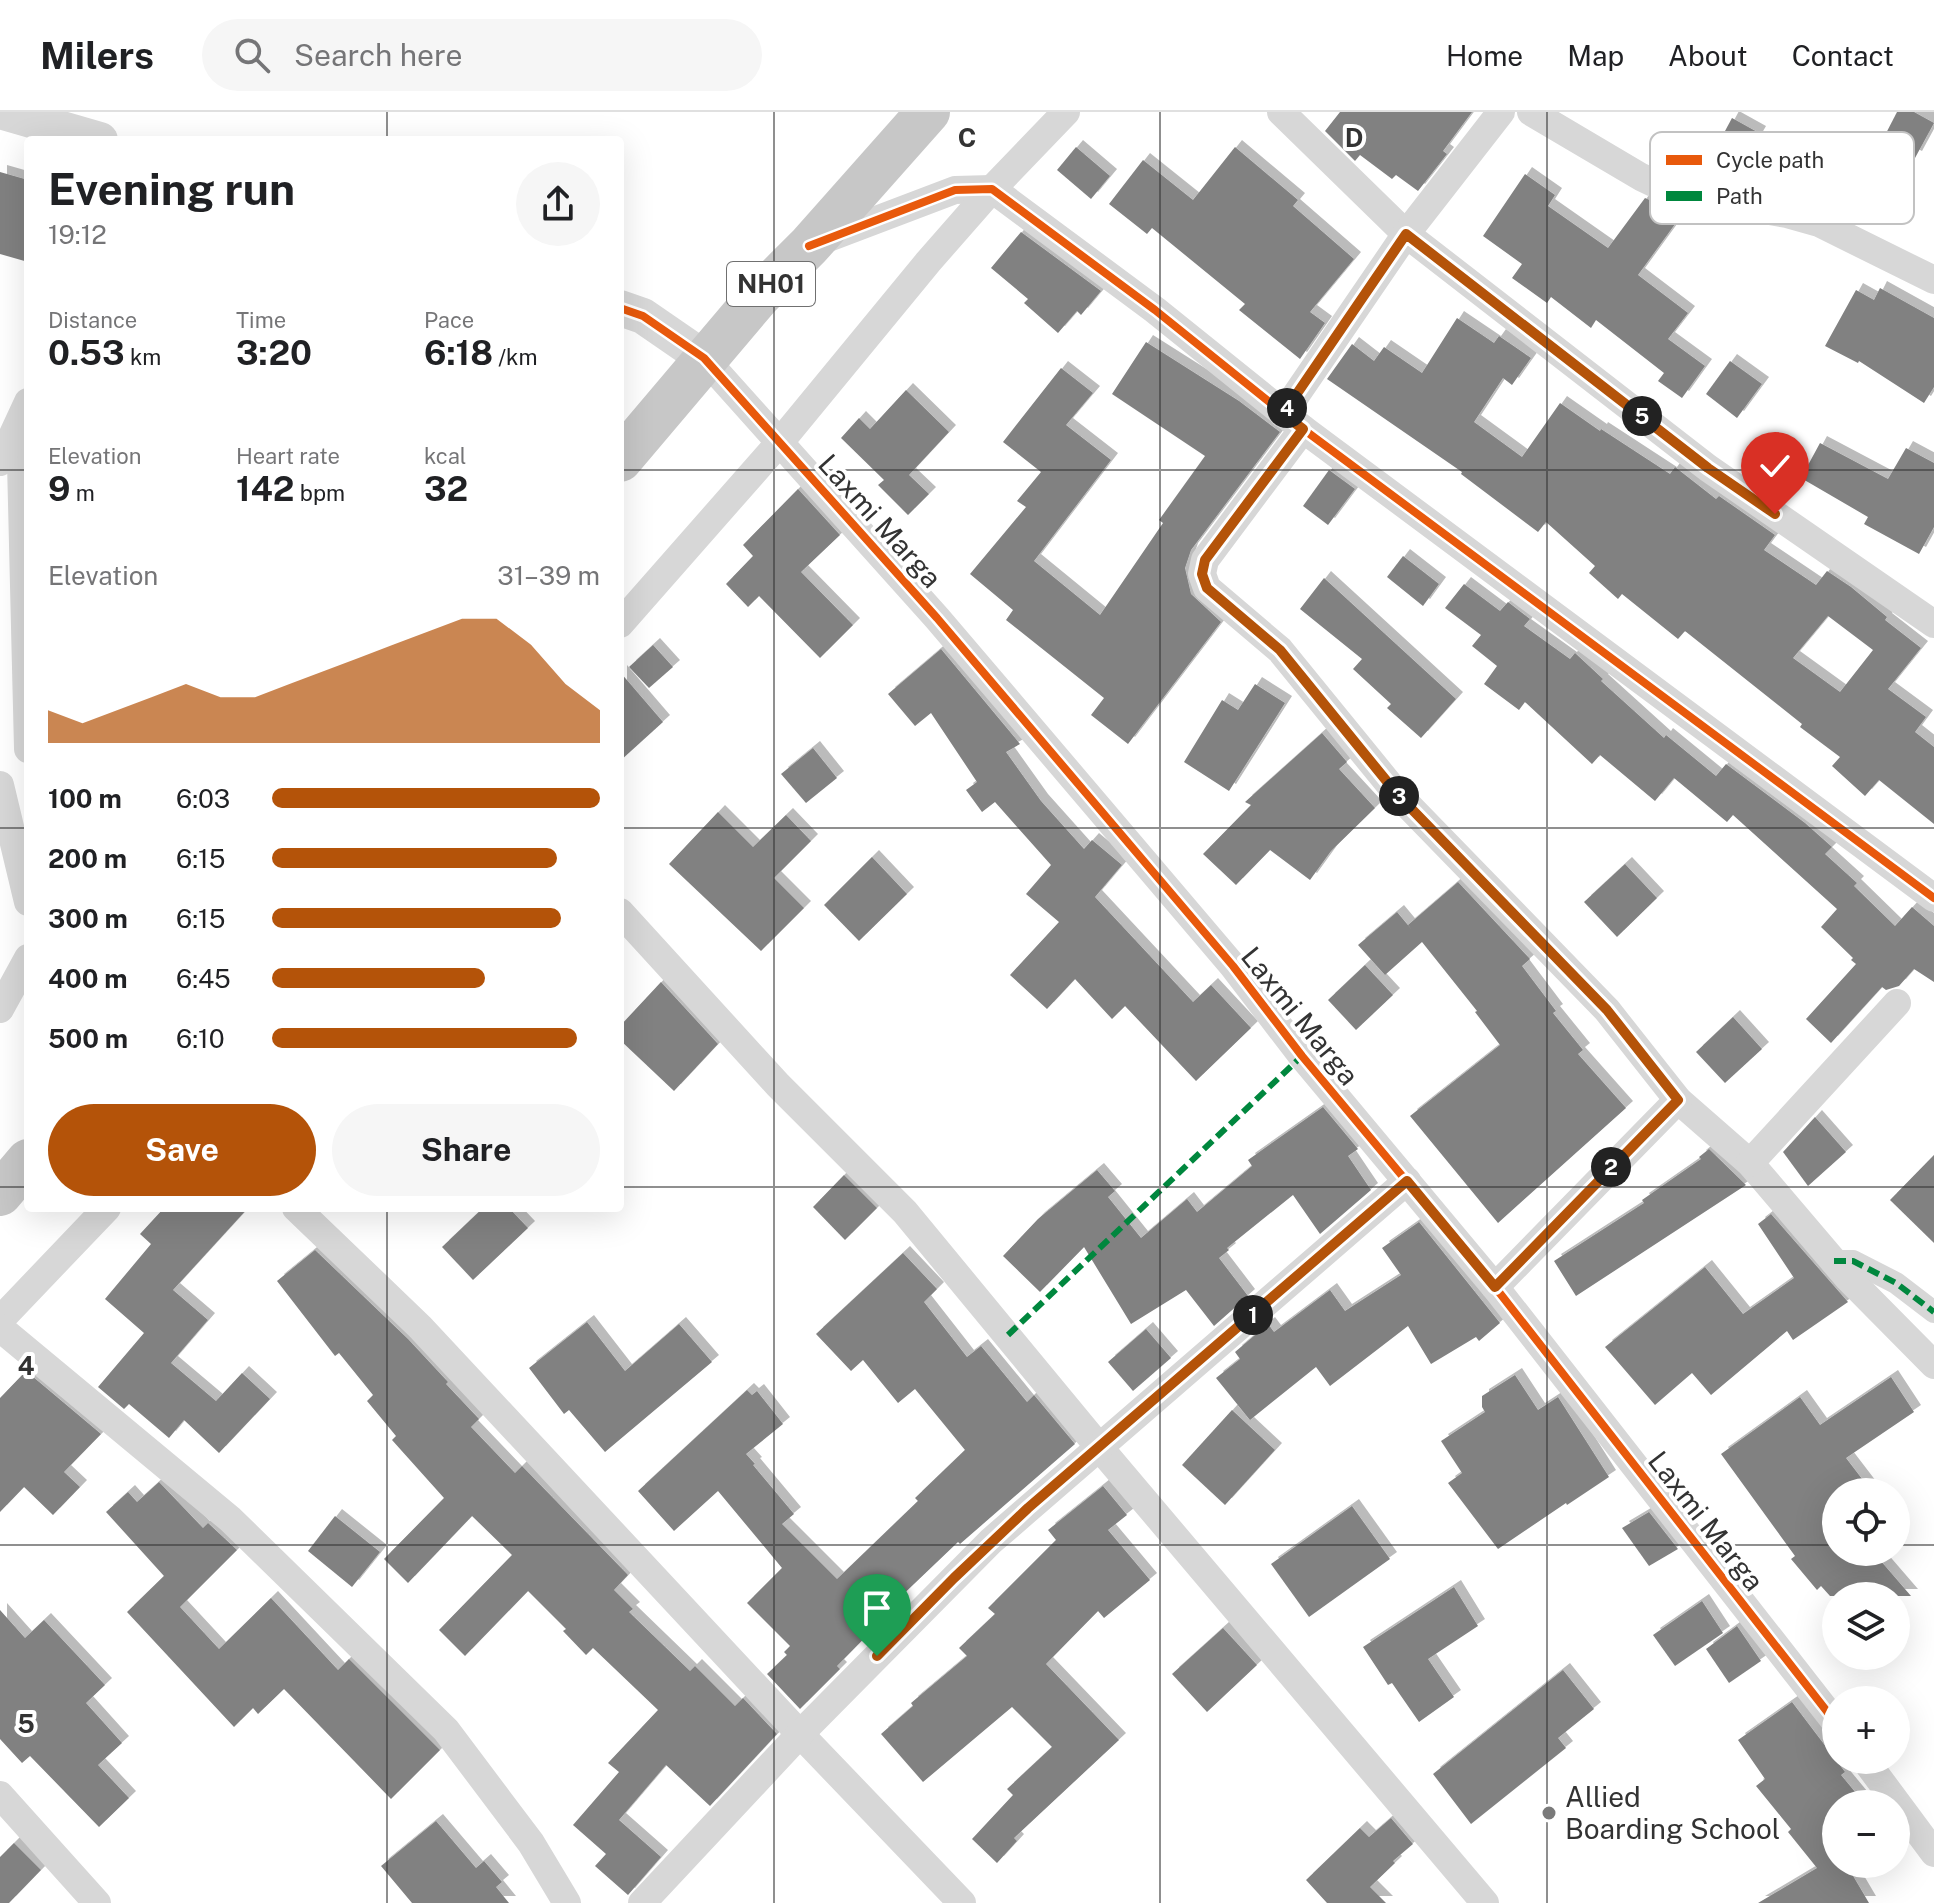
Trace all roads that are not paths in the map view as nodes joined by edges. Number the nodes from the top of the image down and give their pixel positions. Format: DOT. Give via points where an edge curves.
graph roads {
  1 [pos="3,112"];
  2 [pos="928,112"];
  3 [pos="1066,112"];
  4 [pos="1281,112"];
  5 [pos="1501,112"];
  6 [pos="1531,112"];
  7 [pos="40,118"];
  8 [pos="89,136"];
  9 [pos="1650,181"];
  10 [pos="992,189"];
  11 [pos="1821,224"];
  12 [pos="1406,234"];
  13 [pos="809,246"];
  14 [pos="1934,280"];
  15 [pos="624,309"];
  16 [pos="704,358"];
  17 [pos="24,412"];
  18 [pos="1293,421"];
  19 [pos="780,442"];
  20 [pos="624,455"];
  21 [pos="0,462"];
  22 [pos="624,619"];
  23 [pos="1934,624"];
  24 [pos="0,785"];
  25 [pos="24,885"];
  26 [pos="1934,898"];
  27 [pos="624,916"];
  28 [pos="24,965"];
  29 [pos="1897,1003"];
  30 [pos="0,1009"];
  31 [pos="1678,1100"];
  32 [pos="1750,1163"];
  33 [pos="24,1166"];
  34 [pos="1407,1181"];
  35 [pos="0,1194"];
  36 [pos="103,1212"];
  37 [pos="300,1212"];
  38 [pos="1834,1261"];
  39 [pos="1495,1287"];
  40 [pos="1934,1312"];
  41 [pos="0,1320"];
  42 [pos="0,1328"];
  43 [pos="1934,1365"];
  44 [pos="1099,1447"];
  45 [pos="1822,1705"];
  46 [pos="800,1734"];
  47 [pos="1875,1774"];
  48 [pos="0,1795"];
  49 [pos="1934,1853"];
  50 [pos="91,1901"];
  51 [pos="567,1903"];
  52 [pos="642,1903"];
  53 [pos="962,1903"];
  54 [pos="1485,1903"];
  1 -- 7 [label="street"];
  2 -- 13 [label="highway, NH01"];
  3 -- 10 [label="street"];
  4 -- 12 [label="street"];
  5 -- 12 [label="street"];
  6 -- 9 [label="street"];
  7 -- 8 [label="street"];
  10 -- 13 [label="street" via="955,190"];
  10 -- 18 [label="street"];
  10 -- 19 [label="street"];
  11 -- 14 [label="street"];
  12 -- 18 [label="street"];
  12 -- 23 [label="street" via="1708,468"];
  13 -- 16 [label="highway, NH01"];
  15 -- 16 [label="street" via="643,316"];
  16 -- 19 [label="street, Laxmi Marga"];
  16 -- 20 [label="highway, NH01"];
  17 -- 21 [label="street"];
  18 -- 26 [label="street"];
  18 -- 31 [label="street" via="1205,560 1207,588 1280,650 1398,795 1607,1010"];
  19 -- 22 [label="street"];
  19 -- 34 [label="street, Laxmi Marga" via="1233,966"];
  24 -- 25 [label="street"];
  27 -- 44 [label="street" via="778,1085 905,1212"];
  28 -- 30 [label="street"];
  29 -- 32 [label="street"];
  31 -- 32 [label="street"];
  31 -- 39 [label="street"];
  32 -- 38 [label="street"];
  33 -- 35 [label="highway"];
  34 -- 39 [label="street, Laxmi Marga"];
  34 -- 44 [label="street"];
  36 -- 41 [label="street"];
  37 -- 46 [label="street" via="420,1327"];
  38 -- 40 [label="street" via="1853,1261 1896,1283"];
  38 -- 43 [label="street"];
  39 -- 45 [label="street, Laxmi Marga"];
  42 -- 51 [label="street" via="230,1519 446,1730 531,1843"];
  44 -- 46 [label="street" via="991,1541"];
  44 -- 54 [label="street"];
  46 -- 52 [label="street"];
  46 -- 53 [label="street"];
  47 -- 49 [label="street"];
  48 -- 50 [label="street"];
}
